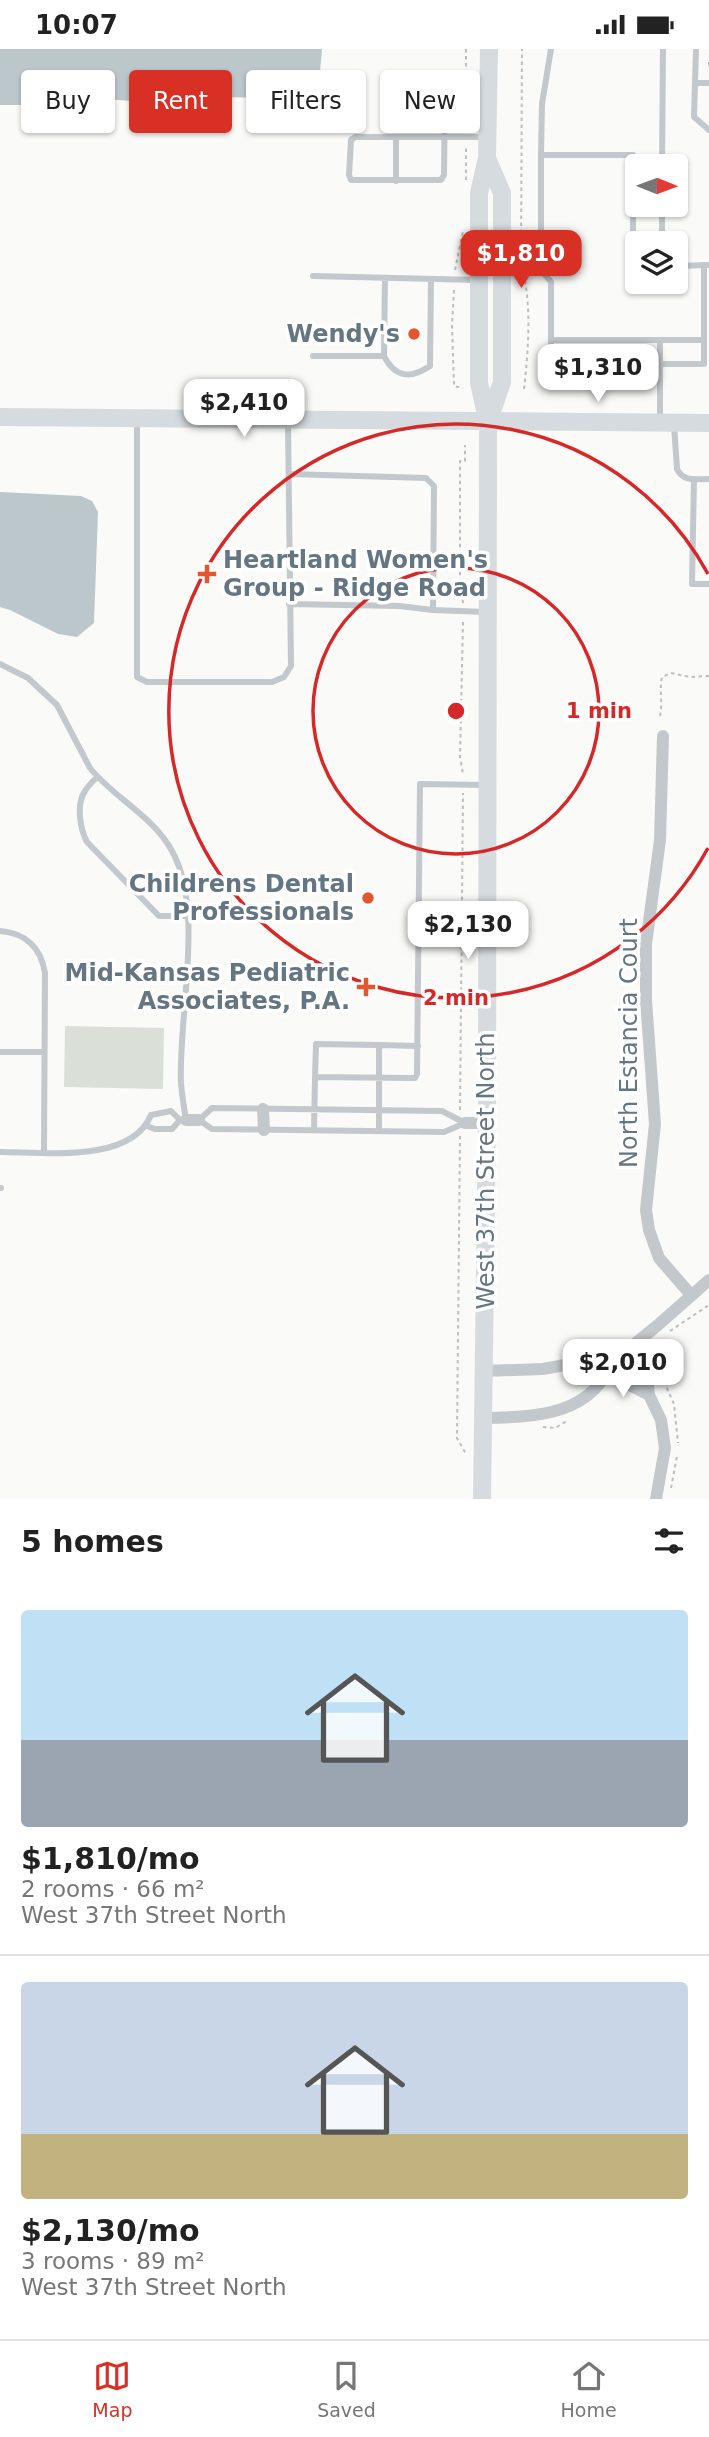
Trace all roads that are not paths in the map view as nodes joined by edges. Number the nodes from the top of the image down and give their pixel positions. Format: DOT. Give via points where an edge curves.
graph roads {
  1 [pos="489,49"];
  2 [pos="551,49"];
  3 [pos="663,49"];
  4 [pos="695,49"];
  5 [pos="695,83"];
  6 [pos="709,83"];
  7 [pos="709,130"];
  8 [pos="444,133"];
  9 [pos="396,137"];
  10 [pos="488,137"];
  11 [pos="444,138"];
  12 [pos="662,154"];
  13 [pos="541,155"];
  14 [pos="487,158"];
  15 [pos="396,181"];
  16 [pos="633,231"];
  17 [pos="688,265"];
  18 [pos="706,265"];
  19 [pos="502,270"];
  20 [pos="541,270"];
  21 [pos="313,277"];
  22 [pos="385,278"];
  23 [pos="431,279"];
  24 [pos="479,280"];
  25 [pos="551,340"];
  26 [pos="660,340"];
  27 [pos="704,340"];
  28 [pos="313,356"];
  29 [pos="384,356"];
  30 [pos="660,364"];
  31 [pos="706,364"];
  32 [pos="0,417"];
  33 [pos="137,419"];
  34 [pos="288,421"];
  35 [pos="488,423"];
  36 [pos="667,423"];
  37 [pos="709,423"];
  38 [pos="289,474"];
  39 [pos="694,479"];
  40 [pos="709,479"];
  41 [pos="709,585"];
  42 [pos="289,604"];
  43 [pos="433,610"];
  44 [pos="488,612"];
  45 [pos="0,664"];
  46 [pos="663,736"];
  47 [pos="97,777"];
  48 [pos="488,785"];
  49 [pos="187,916"];
  50 [pos="0,931"];
  51 [pos="379,1045"];
  52 [pos="418,1046"];
  53 [pos="0,1052"];
  54 [pos="44,1052"];
  55 [pos="315,1077"];
  56 [pos="379,1079"];
  57 [pos="263,1109"];
  58 [pos="315,1109"];
  59 [pos="379,1111"];
  60 [pos="188,1120"];
  61 [pos="462,1123"];
  62 [pos="487,1123"];
  63 [pos="147,1126"];
  64 [pos="264,1130"];
  65 [pos="314,1131"];
  66 [pos="379,1131"];
  67 [pos="0,1152"];
  68 [pos="44,1152"];
  69 [pos="709,1280"];
  70 [pos="691,1295"];
  71 [pos="631,1347"];
  72 [pos="614,1356"];
  73 [pos="484,1371"];
  74 [pos="608,1374"];
  75 [pos="649,1395"];
  76 [pos="483,1418"];
  77 [pos="482,1499"];
  78 [pos="656,1499"];
  1 -- 10 [label="street, West 37th Street North"];
  2 -- 13 [label="lane" via="542,104"];
  3 -- 12 [label="lane"];
  4 -- 5 [label="lane"];
  5 -- 6 [label="lane"];
  5 -- 7 [label="lane" via="694,117"];
  8 -- 11 [label="lane"];
  9 -- 11 [label="lane"];
  9 -- 15 [label="lane"];
  9 -- 15 [label="lane" via="351,140 349,175 351,180"];
  10 -- 11 [label="lane"];
  10 -- 14 [label="street, West 37th Street North"];
  11 -- 15 [label="lane" via="441,180"];
  13 -- 16 [label="lane" via="634,155"];
  13 -- 20 [label="lane"];
  14 -- 19 [label="street, West 37th Street North" via="502,193"];
  14 -- 24 [label="street, West 37th Street North" via="479,194"];
  17 -- 18 [label="lane"];
  18 -- 27 [label="lane"];
  19 -- 20 [label="lane"];
  19 -- 35 [label="street, West 37th Street North" via="502,381"];
  20 -- 25 [label="lane" via="551,282"];
  21 -- 22 [label="lane"];
  22 -- 23 [label="lane"];
  22 -- 29 [label="lane"];
  23 -- 24 [label="lane"];
  23 -- 29 [label="lane" via="430,366 419,373 403,374 390,368"];
  24 -- 35 [label="street, West 37th Street North" via="479,383"];
  25 -- 26 [label="lane"];
  25 -- 30 [label="lane" via="551,364"];
  26 -- 27 [label="lane"];
  26 -- 30 [label="lane"];
  27 -- 31 [label="lane"];
  28 -- 29 [label="lane"];
  30 -- 31 [label="lane"];
  30 -- 36 [label="lane"];
  32 -- 33 [label="street"];
  33 -- 34 [label="street"];
  33 -- 42 [label="lane" via="137,677 147,682 272,682 284,677 291,666"];
  34 -- 35 [label="street"];
  34 -- 38 [label="lane"];
  35 -- 36 [label="street"];
  35 -- 44 [label="street, West 37th Street North"];
  36 -- 37 [label="street"];
  36 -- 39 [label="lane" via="680,476"];
  38 -- 42 [label="lane"];
  38 -- 43 [label="lane" via="431,481"];
  39 -- 40 [label="lane"];
  39 -- 41 [label="lane" via="692,584"];
  42 -- 43 [label="lane"];
  43 -- 44 [label="lane"];
  44 -- 48 [label="street, West 37th Street North"];
  45 -- 47 [label="lane" via="27,678 57,705"];
  46 -- 70 [label="street, North Estancia Court" via="660,840 646,944 655,1123 646,1210 659,1258"];
  47 -- 49 [label="lane" via="148,821 172,850 184,877"];
  47 -- 49 [label="lane" via="82,800 82,831 87,842 159,916"];
  48 -- 52 [label="lane" via="420,784"];
  48 -- 62 [label="street, West 37th Street North"];
  49 -- 60 [label="lane" via="181,1083"];
  50 -- 54 [label="lane" via="27,940 43,961"];
  51 -- 52 [label="lane"];
  51 -- 55 [label="lane" via="316,1044"];
  51 -- 56 [label="lane"];
  52 -- 56 [label="lane" via="415,1077"];
  53 -- 54 [label="lane"];
  54 -- 68 [label="lane"];
  55 -- 56 [label="lane"];
  55 -- 58 [label="lane"];
  56 -- 59 [label="lane"];
  57 -- 58 [label="lane"];
  57 -- 60 [label="lane" via="212,1108"];
  57 -- 64 [label="street"];
  58 -- 59 [label="lane"];
  58 -- 65 [label="lane"];
  59 -- 61 [label="lane" via="442,1111"];
  59 -- 66 [label="lane"];
  60 -- 63 [label="lane" via="172,1129"];
  60 -- 63 [label="lane" via="171,1111 151,1115"];
  60 -- 64 [label="lane" via="212,1129"];
  61 -- 62 [label="street"];
  61 -- 66 [label="lane" via="444,1132"];
  62 -- 73 [label="street, West 37th Street North"];
  63 -- 68 [label="lane" via="116,1147 85,1153"];
  64 -- 65 [label="lane"];
  65 -- 66 [label="lane"];
  67 -- 68 [label="lane"];
  69 -- 70 [label="street"];
  70 -- 71 [label="street"];
  71 -- 72 [label="street"];
  71 -- 75 [label="street" via="647,1375"];
  72 -- 73 [label="street" via="543,1369"];
  72 -- 74 [label="street"];
  73 -- 76 [label="street, West 37th Street North"];
  74 -- 75 [label="street"];
  74 -- 76 [label="street" via="593,1392 567,1408 533,1417"];
  75 -- 78 [label="street" via="661,1420 664,1448"];
  76 -- 77 [label="street, West 37th Street North"];
}
